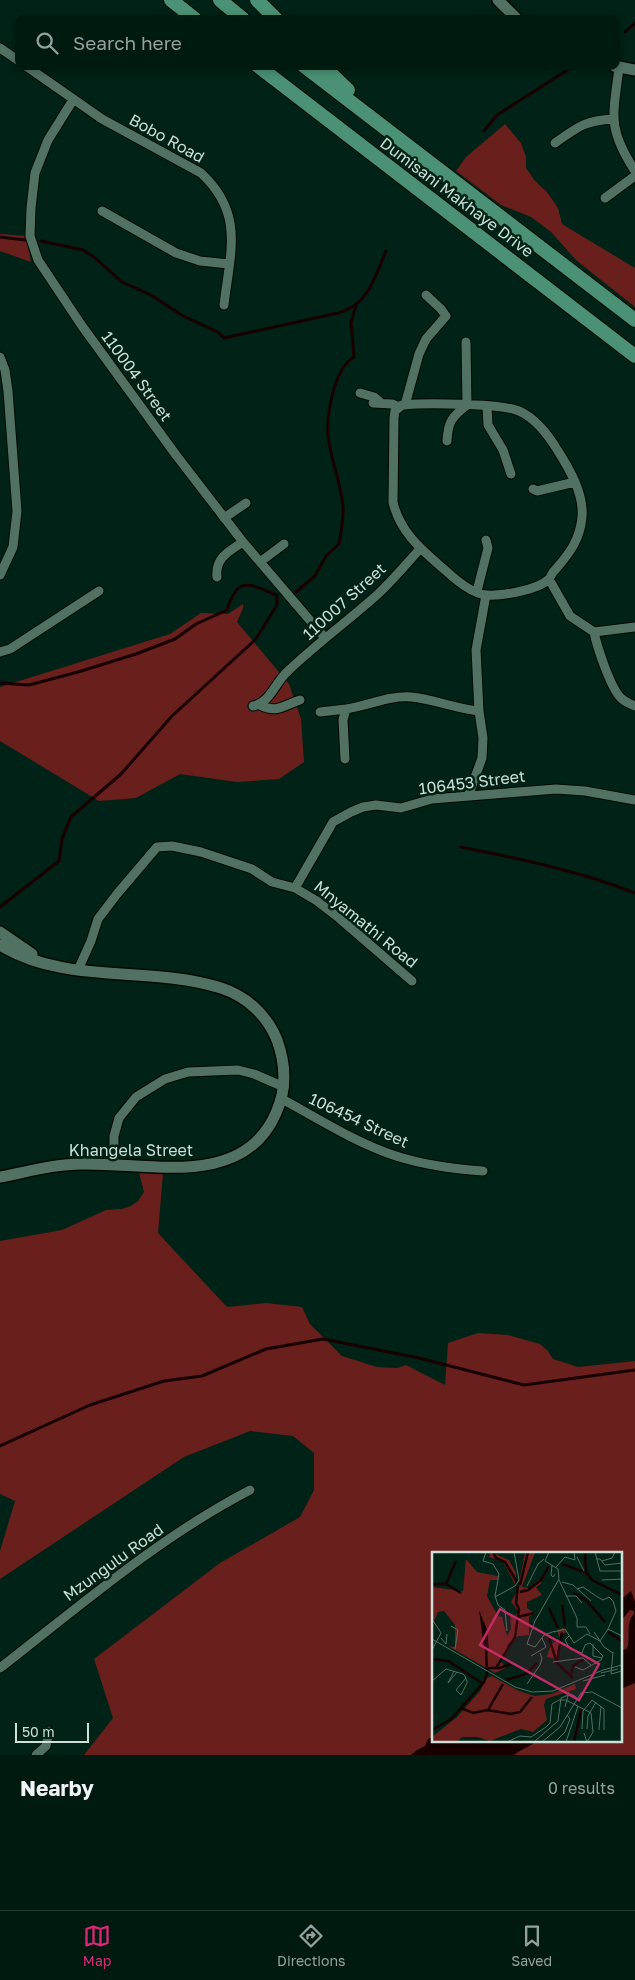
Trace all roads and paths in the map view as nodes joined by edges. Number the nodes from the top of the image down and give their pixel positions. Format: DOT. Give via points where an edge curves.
graph roads {
  1 [pos="171,0"];
  2 [pos="220,0"];
  3 [pos="257,0"];
  4 [pos="498,0"];
  5 [pos="190,15"];
  6 [pos="238,15"];
  7 [pos="272,15"];
  8 [pos="510,15"];
  9 [pos="0,48"];
  10 [pos="15,58"];
  11 [pos="620,68"];
  12 [pos="32,70"];
  13 [pos="263,70"];
  14 [pos="309,70"];
  15 [pos="327,70"];
  16 [pos="617,70"];
  17 [pos="635,70"];
  18 [pos="73,100"];
  19 [pos="613,119"];
  20 [pos="397,138"];
  21 [pos="555,143"];
  22 [pos="635,171"];
  23 [pos="635,176"];
  24 [pos="605,198"];
  25 [pos="102,211"];
  26 [pos="229,264"];
  27 [pos="426,295"];
  28 [pos="224,305"];
  29 [pos="635,320"];
  30 [pos="466,342"];
  31 [pos="635,356"];
  32 [pos="0,357"];
  33 [pos="360,393"];
  34 [pos="467,405"];
  35 [pos="402,406"];
  36 [pos="487,406"];
  37 [pos="447,441"];
  38 [pos="511,474"];
  39 [pos="575,482"];
  40 [pos="533,489"];
  41 [pos="246,503"];
  42 [pos="224,518"];
  43 [pos="486,540"];
  44 [pos="242,542"];
  45 [pos="284,544"];
  46 [pos="420,549"];
  47 [pos="260,562"];
  48 [pos="0,575"];
  49 [pos="218,577"];
  50 [pos="549,580"];
  51 [pos="99,591"];
  52 [pos="481,593"];
  53 [pos="635,627"];
  54 [pos="594,632"];
  55 [pos="325,638"];
  56 [pos="0,652"];
  57 [pos="300,700"];
  58 [pos="635,706"];
  59 [pos="346,709"];
  60 [pos="479,711"];
  61 [pos="320,712"];
  62 [pos="345,759"];
  63 [pos="469,794"];
  64 [pos="635,800"];
  65 [pos="295,888"];
  66 [pos="0,932"];
  67 [pos="0,945"];
  68 [pos="51,965"];
  69 [pos="78,970"];
  70 [pos="412,981"];
  71 [pos="284,1087"];
  72 [pos="282,1099"];
  73 [pos="114,1164"];
  74 [pos="483,1172"];
  75 [pos="0,1178"];
  76 [pos="250,1490"];
  77 [pos="0,1668"];
  78 [pos="49,1731"];
  79 [pos="36,1755"];
  1 -- 5 [label="main road"];
  2 -- 6 [label="main road"];
  3 -- 7 [label="main road"];
  4 -- 8 [label="street"];
  9 -- 10 [label="street"];
  11 -- 17 [label="street"];
  12 -- 18 [label="street, Bobo Road"];
  13 -- 31 [label="main road, Dumisani Makhaye Drive"];
  14 -- 20 [label="main road, Dumisani Makhaye Drive"];
  15 -- 20 [label="main road"];
  16 -- 19 [label="street"];
  18 -- 26 [label="street, Bobo Road" via="138,140 190,166 208,180 224,202 231,222"];
  18 -- 42 [label="street, 110004 Street" via="48,140 36,173 31,208 33,249 82,326"];
  19 -- 21 [label="street" via="585,123"];
  19 -- 22 [label="street" via="619,144"];
  20 -- 29 [label="main road, Dumisani Makhaye Drive"];
  23 -- 24 [label="street"];
  25 -- 26 [label="street" via="176,252 200,261"];
  26 -- 28 [label="street, Bobo Road"];
  27 -- 35 [label="street" via="446,316 426,339"];
  30 -- 34 [label="street"];
  32 -- 48 [label="street" via="8,391 17,511 13,547"];
  33 -- 35 [label="street" via="374,397 377,403"];
  34 -- 35 [label="street"];
  34 -- 36 [label="street"];
  34 -- 37 [label="street" via="450,422"];
  35 -- 46 [label="street" via="395,410 394,418 394,502 396,513"];
  36 -- 38 [label="street" via="488,425 503,450"];
  36 -- 39 [label="street" via="520,411 533,420 553,442"];
  39 -- 40 [label="street" via="537,491"];
  39 -- 50 [label="street" via="582,504 580,533 573,549"];
  41 -- 42 [label="street"];
  42 -- 44 [label="street, 110004 Street"];
  43 -- 52 [label="street" via="488,548"];
  44 -- 47 [label="street, 110004 Street"];
  44 -- 49 [label="street" via="220,560"];
  45 -- 47 [label="street"];
  46 -- 52 [label="street" via="457,580"];
  46 -- 55 [label="street, 110007 Street" via="379,593"];
  47 -- 55 [label="street, 110004 Street"];
  50 -- 52 [label="street" via="521,592"];
  50 -- 54 [label="street" via="570,616"];
  51 -- 56 [label="street" via="10,649"];
  52 -- 60 [label="street" via="476,650"];
  53 -- 54 [label="street"];
  54 -- 58 [label="street" via="617,694"];
  55 -- 57 [label="street, 110007 Street" via="285,674 267,699 257,705 270,710"];
  59 -- 60 [label="street" via="389,698 410,697"];
  59 -- 61 [label="street"];
  59 -- 62 [label="street" via="343,720"];
  60 -- 63 [label="street" via="482,758"];
  63 -- 64 [label="street, 106453 Street" via="556,789"];
  63 -- 65 [label="street, 106453 Street" via="432,799 401,808 376,805 341,817 328,829"];
  65 -- 69 [label="street, Mnyamathi Road" via="272,882 252,869 201,852 172,846 157,847 98,919"];
  65 -- 70 [label="street, Mnyamathi Road" via="339,918"];
  66 -- 68 [label="street, Khangela Street"];
  67 -- 68 [label="street, Khangela Street" via="24,958"];
  68 -- 69 [label="street, Khangela Street"];
  69 -- 71 [label="street, Khangela Street" via="190,981 238,996 261,1014 271,1027 282,1058"];
  71 -- 72 [label="street, Khangela Street"];
  71 -- 73 [label="street" via="238,1070 188,1072 165,1079 136,1097 119,1118 114,1136"];
  72 -- 73 [label="street, Khangela Street" via="270,1127 256,1142 223,1161 180,1168"];
  72 -- 74 [label="street, 106454 Street" via="394,1155"];
  73 -- 75 [label="street, Khangela Street" via="66,1165"];
  76 -- 77 [label="street, Mzungulu Road" via="208,1513 131,1564"];
  78 -- 79 [label="street" via="46,1746"];
}
